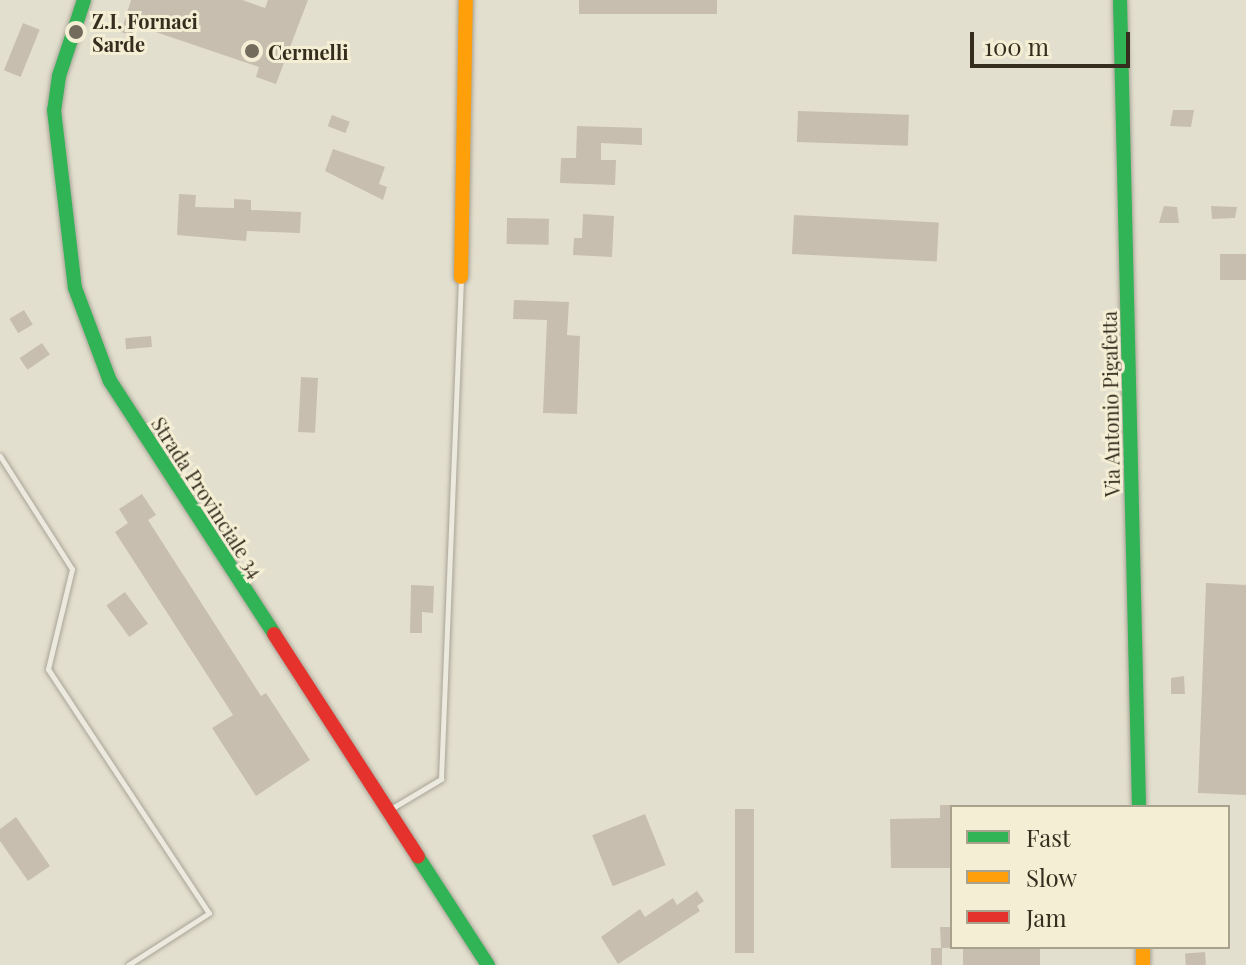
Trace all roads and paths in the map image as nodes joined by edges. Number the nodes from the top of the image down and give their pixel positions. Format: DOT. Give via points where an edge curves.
graph roads {
  1 [pos="84,0"];
  2 [pos="466,0"];
  3 [pos="1120,0"];
  4 [pos="461,277"];
  5 [pos="0,456"];
  6 [pos="1139,805"];
  7 [pos="387,811"];
  8 [pos="128,965"];
  9 [pos="488,965"];
  1 -- 7 [label="street, Strada Provinciale 34" via="59,76 54,110 75,288 86,325 110,381"];
  2 -- 4 [label="street"];
  3 -- 6 [label="street, Via Antonio Pigafetta"];
  4 -- 7 [label="lane" via="441,779"];
  5 -- 8 [label="lane" via="72,569 48,669 209,913"];
  7 -- 9 [label="street, Strada Provinciale 34"];
}
